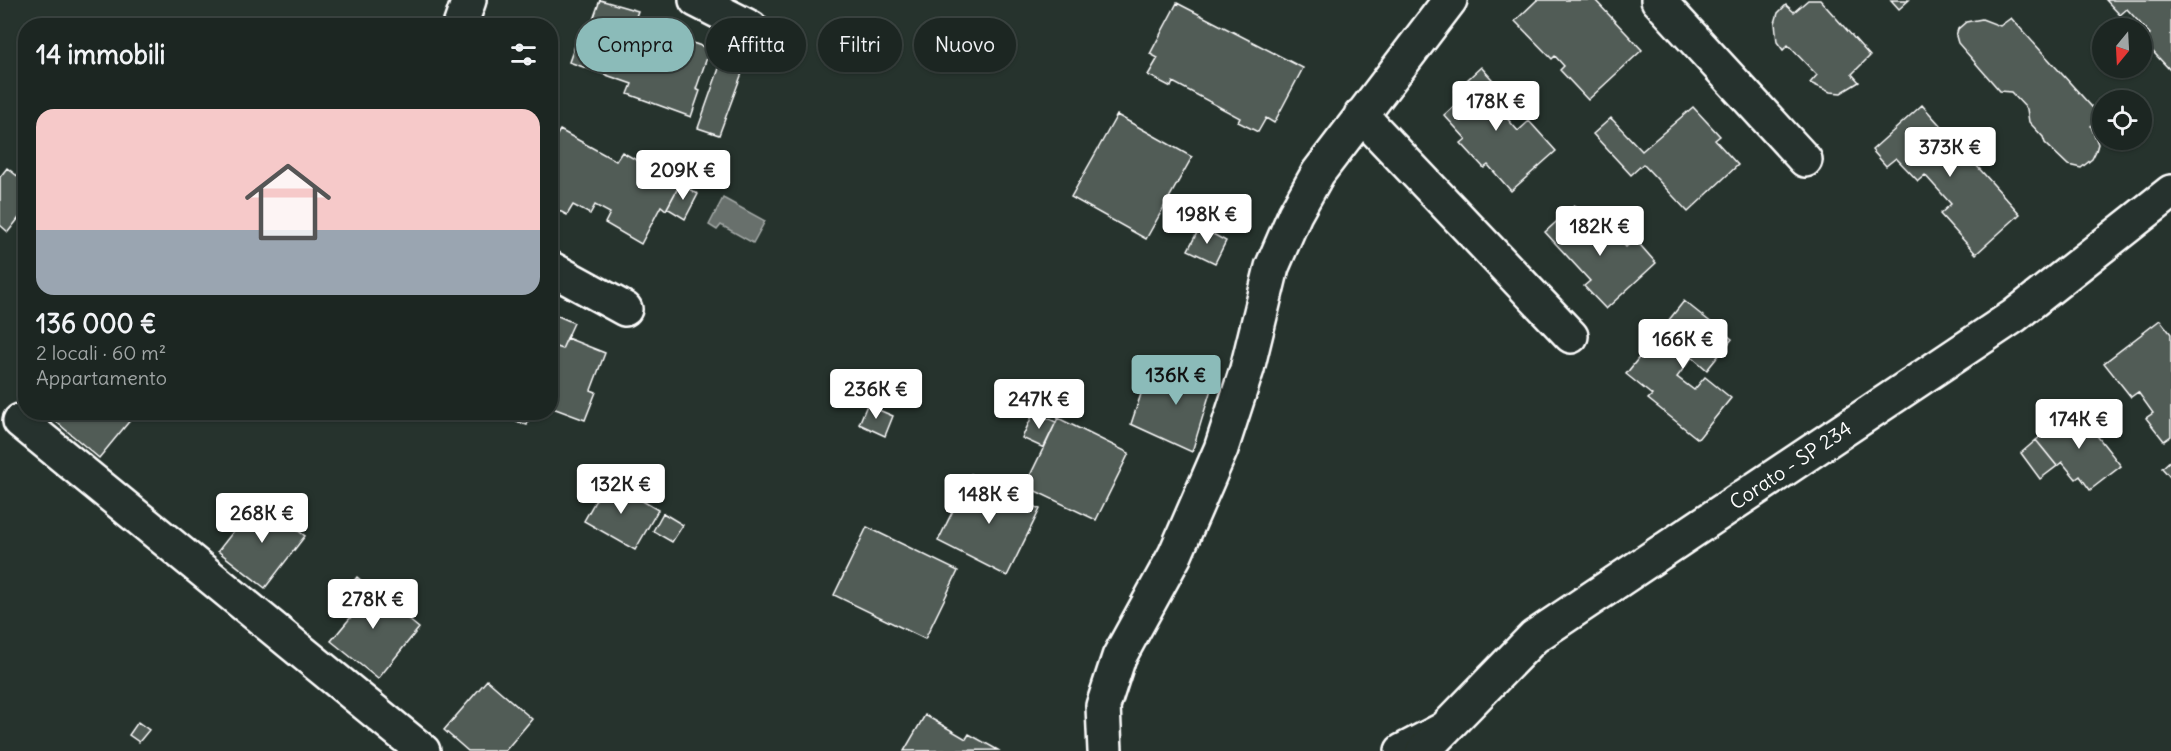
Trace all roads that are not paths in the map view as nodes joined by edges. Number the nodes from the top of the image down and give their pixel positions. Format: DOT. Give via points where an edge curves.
graph roads {
  1 [pos="469,0"];
  2 [pos="696,0"];
  3 [pos="1450,0"];
  4 [pos="1658,0"];
  5 [pos="463,18"];
  6 [pos="731,18"];
  7 [pos="1361,115"];
  8 [pos="1804,160"];
  9 [pos="2171,192"];
  10 [pos="558,272"];
  11 [pos="625,309"];
  12 [pos="1571,336"];
  13 [pos="20,421"];
  14 [pos="1432,741"];
  15 [pos="423,751"];
  16 [pos="1105,751"];
  17 [pos="1402,751"];
  1 -- 5 [label="street"];
  2 -- 6 [label="street"];
  3 -- 7 [label="street"];
  4 -- 8 [label="street"];
  7 -- 12 [label="street"];
  7 -- 16 [label="street" via="1318,173 1272,267 1247,369 1221,449 1175,555 1119,657 1103,706"];
  9 -- 14 [label="street, Corato - SP 234" via="2014,316 1534,637"];
  10 -- 11 [label="street"];
  13 -- 15 [label="street"];
  14 -- 17 [label="street, Corato - SP 234"];
}
